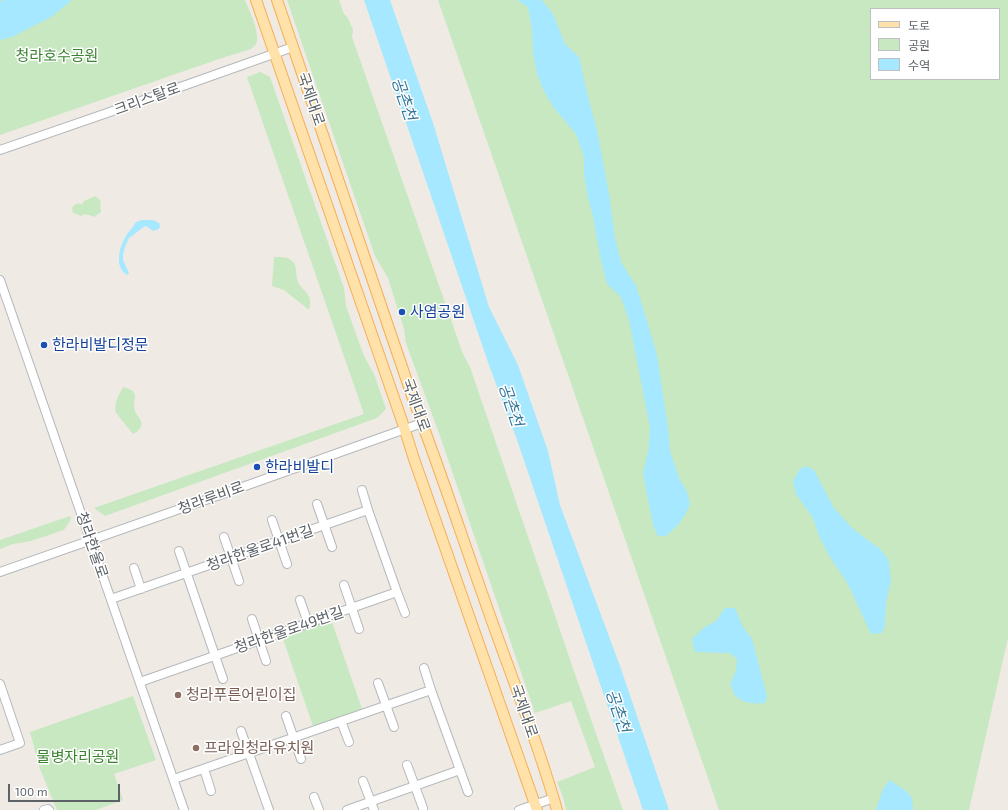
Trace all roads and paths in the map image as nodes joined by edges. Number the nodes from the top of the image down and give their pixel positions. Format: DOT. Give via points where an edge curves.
graph roads {
  1 [pos="256,0"];
  2 [pos="276,0"];
  3 [pos="293,46"];
  4 [pos="275,53"];
  5 [pos="0,150"];
  6 [pos="0,280"];
  7 [pos="422,423"];
  8 [pos="404,429"];
  9 [pos="362,490"];
  10 [pos="317,504"];
  11 [pos="368,510"];
  12 [pos="272,520"];
  13 [pos="324,526"];
  14 [pos="224,537"];
  15 [pos="91,541"];
  16 [pos="280,541"];
  17 [pos="332,547"];
  18 [pos="179,551"];
  19 [pos="231,558"];
  20 [pos="287,564"];
  21 [pos="134,568"];
  22 [pos="0,572"];
  23 [pos="187,573"];
  24 [pos="239,580"];
  25 [pos="344,585"];
  26 [pos="141,589"];
  27 [pos="397,592"];
  28 [pos="111,599"];
  29 [pos="300,600"];
  30 [pos="352,608"];
  31 [pos="405,613"];
  32 [pos="252,619"];
  33 [pos="308,623"];
  34 [pos="359,629"];
  35 [pos="259,640"];
  36 [pos="215,655"];
  37 [pos="266,661"];
  38 [pos="424,668"];
  39 [pos="223,679"];
  40 [pos="140,682"];
  41 [pos="378,683"];
  42 [pos="0,684"];
  43 [pos="431,690"];
  44 [pos="386,705"];
  45 [pos="286,716"];
  46 [pos="341,721"];
  47 [pos="394,727"];
  48 [pos="241,731"];
  49 [pos="294,738"];
  50 [pos="349,742"];
  51 [pos="0,750"];
  52 [pos="249,753"];
  53 [pos="301,758"];
  54 [pos="407,765"];
  55 [pos="204,769"];
  56 [pos="460,770"];
  57 [pos="174,780"];
  58 [pos="363,781"];
  59 [pos="415,786"];
  60 [pos="211,791"];
  61 [pos="468,792"];
  62 [pos="314,797"];
  63 [pos="554,798"];
  64 [pos="372,806"];
  65 [pos="536,807"];
  66 [pos="423,808"];
  67 [pos="44,810"];
  68 [pos="49,810"];
  69 [pos="184,810"];
  70 [pos="269,810"];
  71 [pos="319,810"];
  72 [pos="347,810"];
  73 [pos="519,810"];
  74 [pos="557,810"];
  1 -- 4 [label="main road, 국제대로"];
  2 -- 3 [label="main road, 국제대로"];
  3 -- 4 [label="street, 크리스탈로"];
  3 -- 7 [label="main road, 국제대로"];
  4 -- 5 [label="street, 크리스탈로"];
  4 -- 8 [label="main road, 국제대로"];
  6 -- 15 [label="street, 청라한울로"];
  7 -- 8 [label="street, 청라루비로"];
  7 -- 63 [label="main road, 국제대로"];
  8 -- 15 [label="street, 청라루비로"];
  8 -- 65 [label="main road, 국제대로"];
  9 -- 11 [label="street"];
  10 -- 13 [label="street"];
  11 -- 13 [label="street, 청라한울로41번길"];
  11 -- 27 [label="street"];
  12 -- 16 [label="street"];
  13 -- 16 [label="street, 청라한울로41번길"];
  13 -- 17 [label="street"];
  14 -- 19 [label="street"];
  15 -- 22 [label="street, 청라루비로"];
  15 -- 28 [label="street, 청라한울로"];
  16 -- 19 [label="street, 청라한울로41번길"];
  16 -- 20 [label="street"];
  18 -- 23 [label="street"];
  19 -- 23 [label="street, 청라한울로41번길"];
  19 -- 24 [label="street"];
  21 -- 26 [label="street"];
  23 -- 26 [label="street, 청라한울로41번길"];
  23 -- 36 [label="street"];
  25 -- 30 [label="street"];
  26 -- 28 [label="street, 청라한울로41번길"];
  27 -- 30 [label="street, 청라한울로49번길"];
  27 -- 31 [label="street"];
  28 -- 40 [label="street, 청라한울로"];
  29 -- 33 [label="street"];
  30 -- 33 [label="street, 청라한울로49번길"];
  30 -- 34 [label="street"];
  32 -- 35 [label="street"];
  33 -- 35 [label="street, 청라한울로49번길"];
  35 -- 36 [label="street, 청라한울로49번길"];
  35 -- 37 [label="street"];
  36 -- 39 [label="street"];
  36 -- 40 [label="street, 청라한울로49번길"];
  38 -- 43 [label="street"];
  40 -- 57 [label="street, 청라한울로"];
  41 -- 44 [label="street"];
  42 -- 51 [label="street" via="20,743"];
  43 -- 44 [label="street"];
  43 -- 56 [label="street"];
  44 -- 46 [label="street"];
  44 -- 47 [label="street"];
  45 -- 49 [label="street"];
  46 -- 49 [label="street"];
  46 -- 50 [label="street"];
  48 -- 52 [label="street"];
  49 -- 52 [label="street"];
  49 -- 53 [label="street"];
  52 -- 55 [label="street"];
  52 -- 70 [label="street"];
  54 -- 59 [label="street"];
  55 -- 57 [label="street"];
  55 -- 60 [label="street"];
  56 -- 59 [label="street"];
  56 -- 61 [label="street"];
  57 -- 69 [label="street, 청라한울로"];
  58 -- 64 [label="street"];
  59 -- 64 [label="street"];
  59 -- 66 [label="street"];
  62 -- 71 [label="street"];
  63 -- 65 [label="street"];
  63 -- 74 [label="main road, 국제대로"];
  64 -- 72 [label="street"];
  65 -- 73 [label="street"];
  67 -- 68 [label="street"];
}
